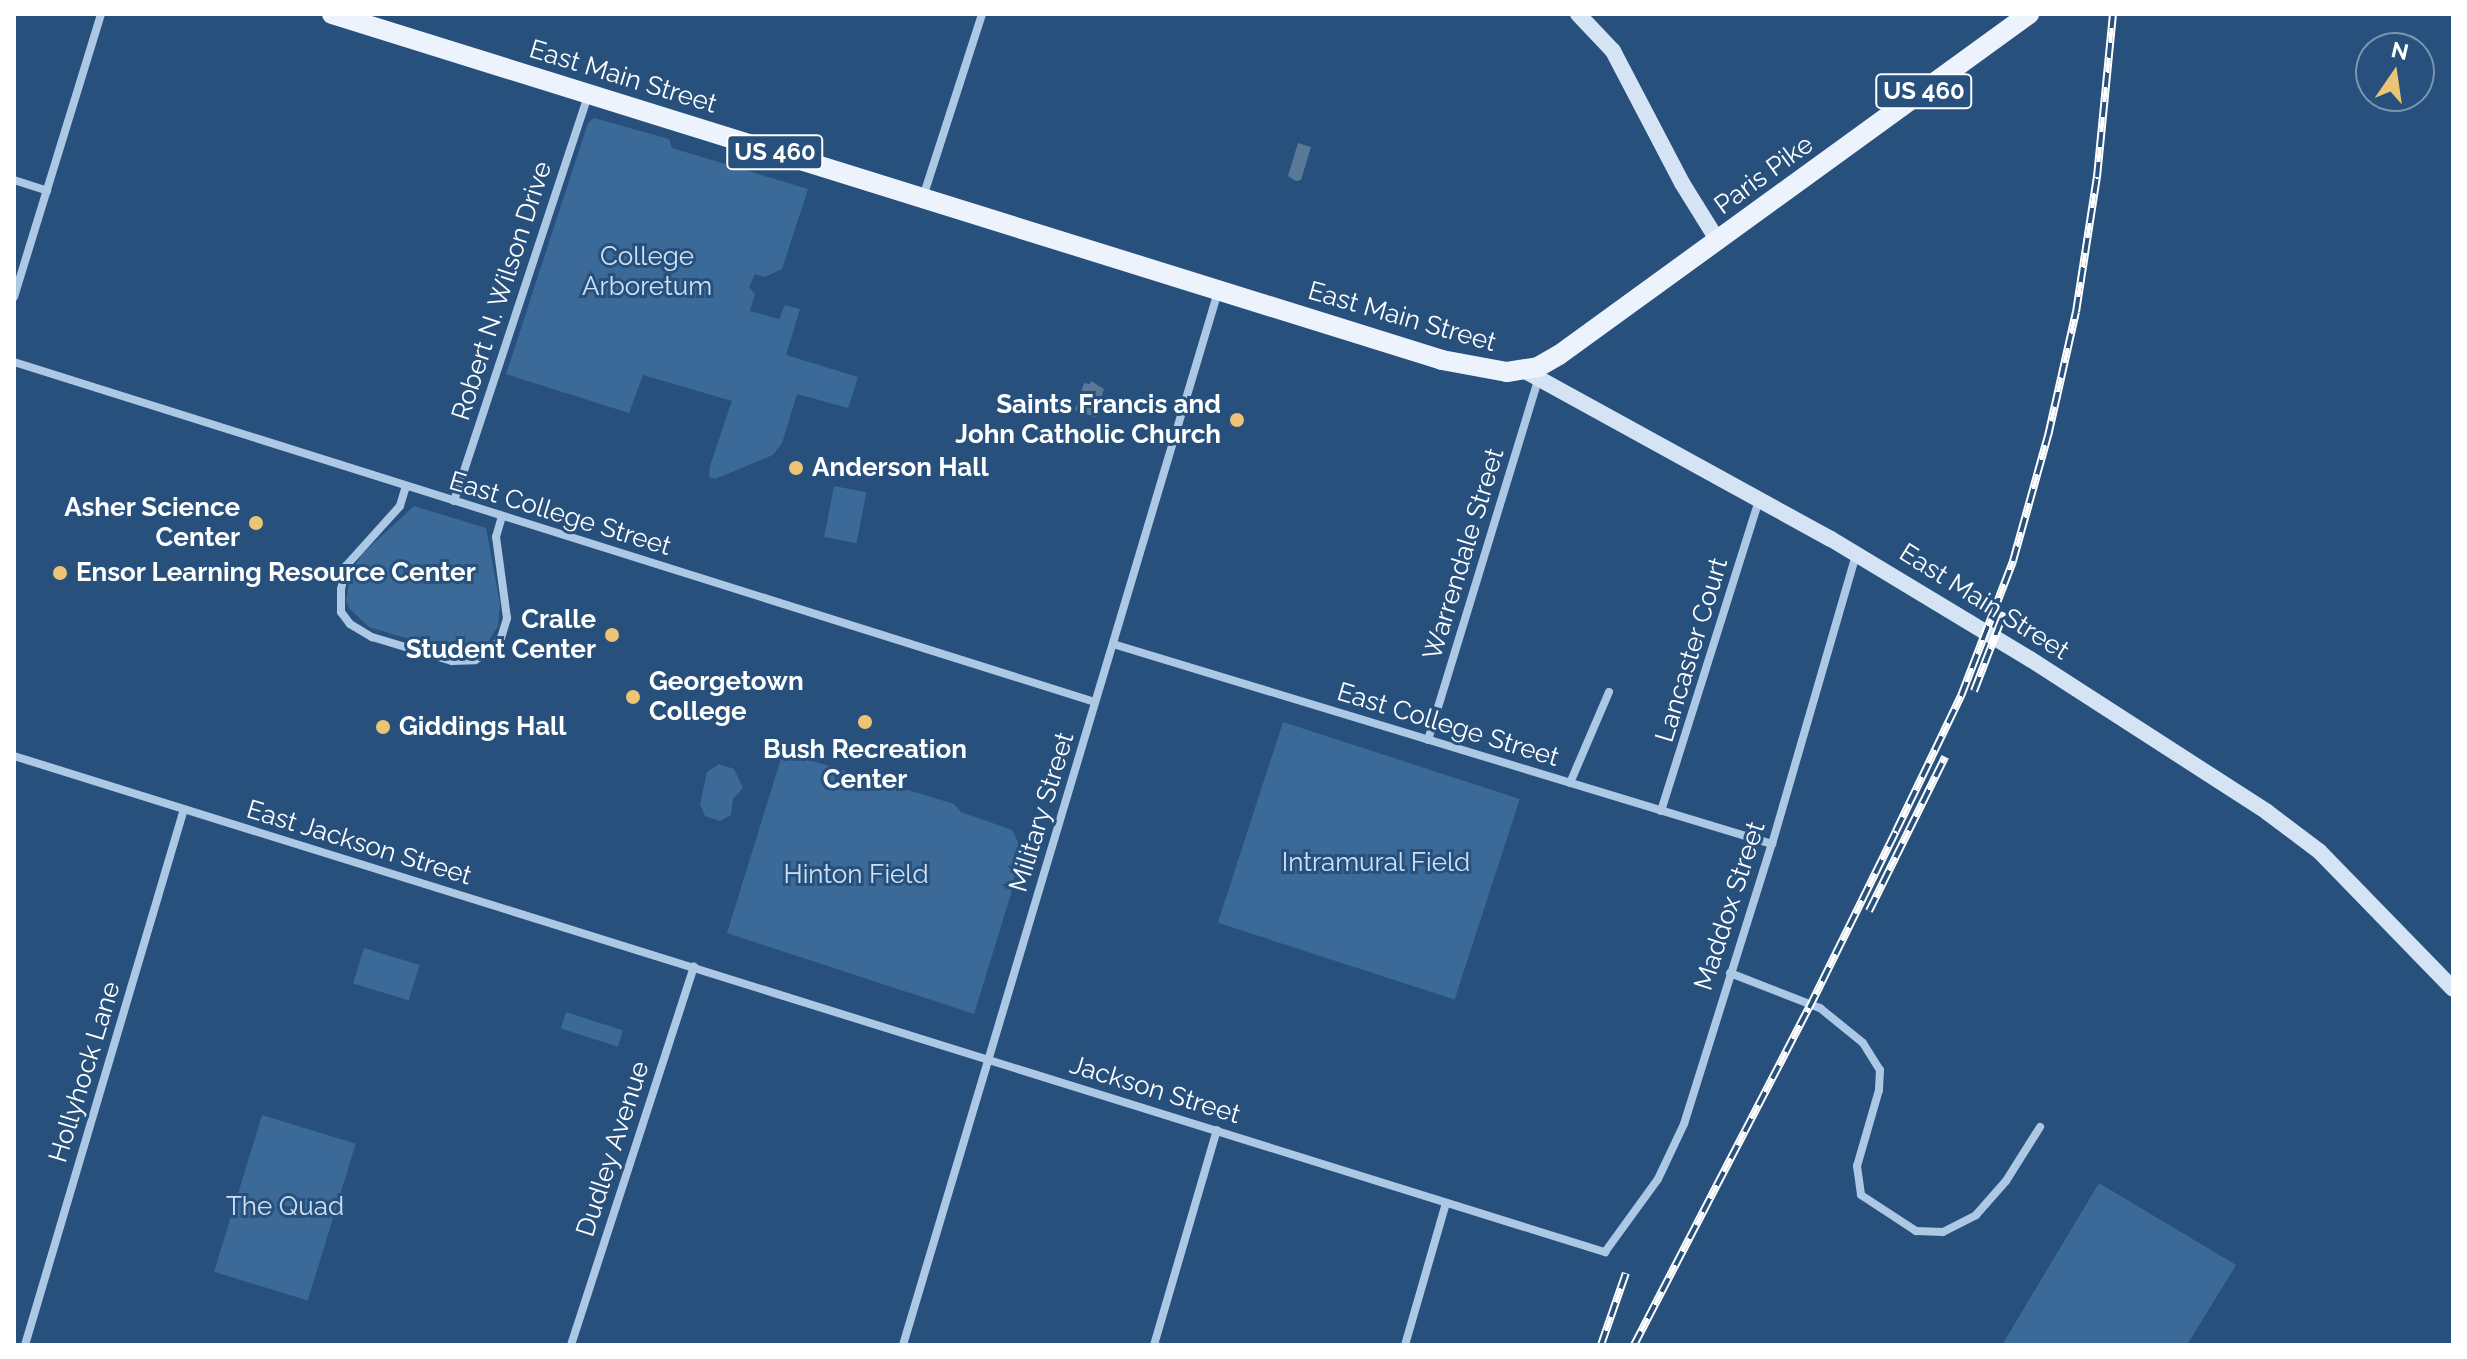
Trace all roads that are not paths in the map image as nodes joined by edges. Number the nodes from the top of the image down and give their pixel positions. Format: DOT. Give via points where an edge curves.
graph roads {
  1 [pos="101,14"];
  2 [pos="332,14"];
  3 [pos="982,14"];
  4 [pos="1578,14"];
  5 [pos="2029,14"];
  6 [pos="588,93"];
  7 [pos="14,180"];
  8 [pos="47,191"];
  9 [pos="923,198"];
  10 [pos="1718,241"];
  11 [pos="1219,290"];
  12 [pos="14,297"];
  13 [pos="14,362"];
  14 [pos="1532,375"];
  15 [pos="406,486"];
  16 [pos="1759,500"];
  17 [pos="454,501"];
  18 [pos="502,516"];
  19 [pos="1856,554"];
  20 [pos="1113,644"];
  21 [pos="1609,692"];
  22 [pos="1095,702"];
  23 [pos="1428,740"];
  24 [pos="14,756"];
  25 [pos="1570,783"];
  26 [pos="184,809"];
  27 [pos="1661,811"];
  28 [pos="1772,844"];
  29 [pos="694,966"];
  30 [pos="1730,973"];
  31 [pos="2453,989"];
  32 [pos="989,1058"];
  33 [pos="2040,1127"];
  34 [pos="1217,1130"];
  35 [pos="1446,1203"];
  36 [pos="1605,1252"];
  37 [pos="25,1345"];
  38 [pos="571,1345"];
  39 [pos="903,1345"];
  40 [pos="1154,1345"];
  41 [pos="1405,1345"];
  1 -- 8 [label="street"];
  2 -- 6 [label="main road, East Main Street / US 460"];
  3 -- 9 [label="street"];
  4 -- 10 [label="street" via="1613,51"];
  5 -- 10 [label="main road, Paris Pike / US 460"];
  6 -- 9 [label="main road, East Main Street / US 460"];
  6 -- 17 [label="street, Robert N. Wilson Drive"];
  7 -- 8 [label="street"];
  8 -- 12 [label="street"];
  9 -- 11 [label="main road, East Main Street / US 460"];
  10 -- 14 [label="main road, Paris Pike / US 460"];
  11 -- 14 [label="main road, East Main Street / US 460" via="1442,360"];
  11 -- 20 [label="street, Military Street"];
  13 -- 15 [label="street, East College Street"];
  14 -- 16 [label="street, East Main Street"];
  14 -- 23 [label="street, Warrendale Street"];
  15 -- 17 [label="street, East College Street"];
  15 -- 18 [label="street" via="400,506 346,566 341,612 372,637 452,661 475,660 490,651 507,618 496,537"];
  16 -- 19 [label="street, East Main Street"];
  16 -- 27 [label="street, Lancaster Court"];
  17 -- 18 [label="street, East College Street"];
  18 -- 22 [label="street, East College Street"];
  19 -- 28 [label="street, Maddox Street"];
  19 -- 31 [label="street, East Main Street" via="2030,659 2296,833"];
  20 -- 22 [label="street, Military Street"];
  20 -- 23 [label="street, East College Street"];
  21 -- 25 [label="street"];
  22 -- 32 [label="street, Military Street"];
  23 -- 25 [label="street, East College Street"];
  24 -- 26 [label="street, East Jackson Street"];
  25 -- 27 [label="street, East College Street"];
  26 -- 29 [label="street, East Jackson Street"];
  26 -- 37 [label="street, Hollyhock Lane"];
  27 -- 28 [label="street, East College Street"];
  28 -- 30 [label="street, Maddox Street"];
  29 -- 32 [label="street, Jackson Street"];
  29 -- 38 [label="street, Dudley Avenue"];
  30 -- 33 [label="street" via="1820,1008 1863,1043 1880,1070 1857,1166 1861,1195 1916,1231 1943,1232 1976,1215 2006,1181"];
  30 -- 36 [label="street, Maddox Street" via="1684,1124 1658,1179"];
  32 -- 34 [label="street, Jackson Street"];
  32 -- 39 [label="street, Military Street"];
  34 -- 35 [label="street, Jackson Street"];
  34 -- 40 [label="street"];
  35 -- 36 [label="street, Jackson Street"];
  35 -- 41 [label="street"];
}
